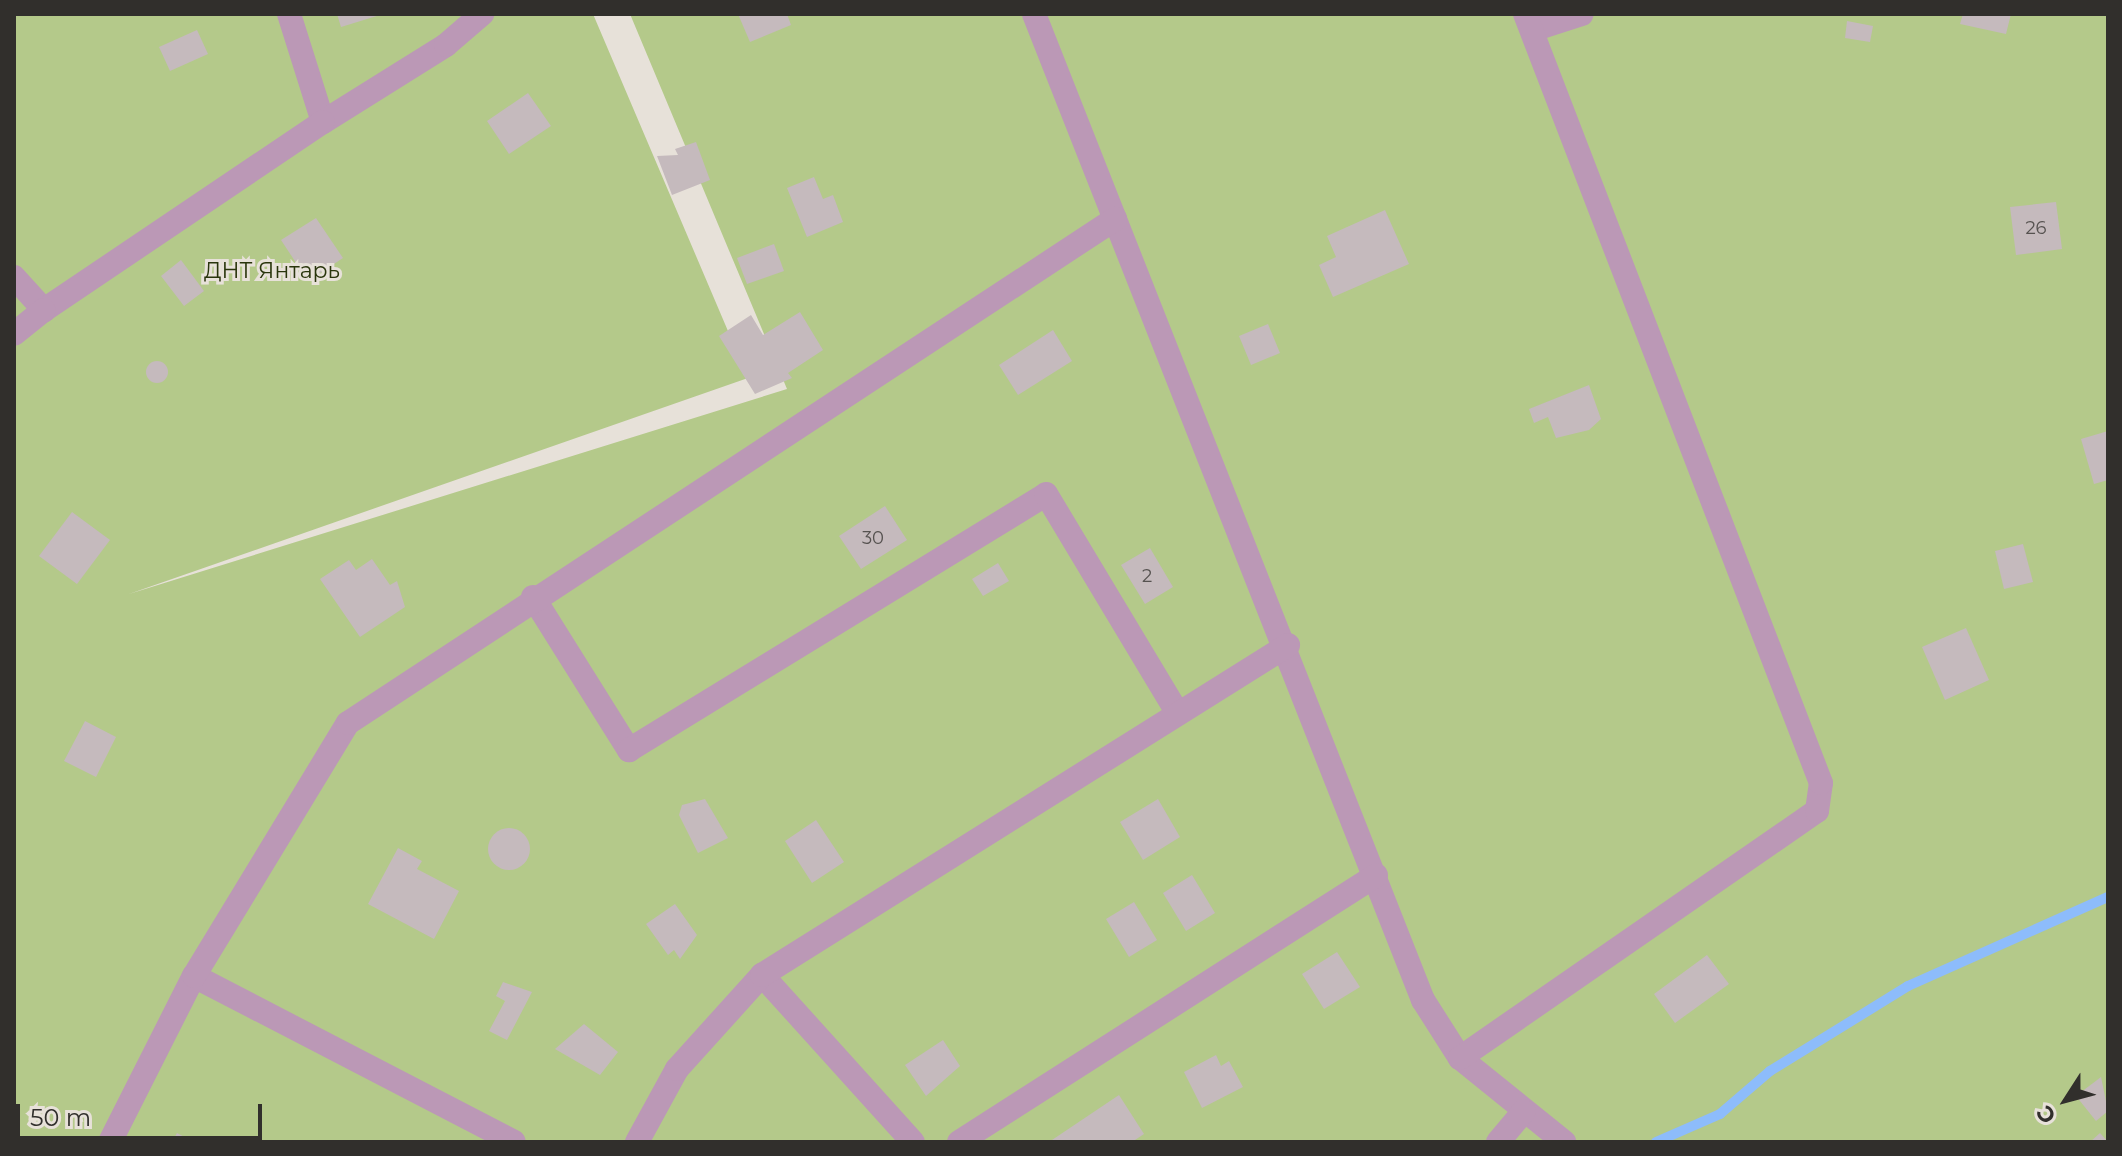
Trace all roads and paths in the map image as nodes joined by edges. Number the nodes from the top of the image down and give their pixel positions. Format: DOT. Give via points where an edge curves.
graph roads {
  1 [pos="289,14"];
  2 [pos="482,14"];
  3 [pos="1034,14"];
  4 [pos="1582,14"];
  5 [pos="1528,22"];
  6 [pos="323,122"];
  7 [pos="1115,219"];
  8 [pos="14,277"];
  9 [pos="44,310"];
  10 [pos="14,334"];
  11 [pos="533,597"];
  12 [pos="1288,645"];
  13 [pos="1177,712"];
  14 [pos="1376,875"];
  15 [pos="762,975"];
  16 [pos="194,976"];
  17 [pos="1460,1058"];
  18 [pos="1524,1111"];
  19 [pos="110,1142"];
  20 [pos="514,1142"];
  21 [pos="637,1142"];
  22 [pos="913,1142"];
  23 [pos="959,1142"];
  24 [pos="1498,1142"];
  25 [pos="1564,1142"];
  1 -- 6 [label="street"];
  2 -- 6 [label="street" via="446,45"];
  3 -- 7 [label="street"];
  4 -- 5 [label="street"];
  5 -- 17 [label="street" via="1821,783 1817,811"];
  6 -- 9 [label="street"];
  7 -- 11 [label="street"];
  7 -- 12 [label="street"];
  8 -- 9 [label="street"];
  9 -- 10 [label="street"];
  11 -- 13 [label="street" via="629,750 1046,494"];
  11 -- 16 [label="street" via="348,723"];
  12 -- 13 [label="street"];
  12 -- 14 [label="street"];
  13 -- 15 [label="street"];
  14 -- 17 [label="street" via="1423,1000"];
  14 -- 23 [label="street"];
  15 -- 21 [label="street" via="677,1069"];
  15 -- 22 [label="street"];
  16 -- 19 [label="street"];
  16 -- 20 [label="street"];
  17 -- 18 [label="street"];
  18 -- 24 [label="street"];
  18 -- 25 [label="street"];
}
